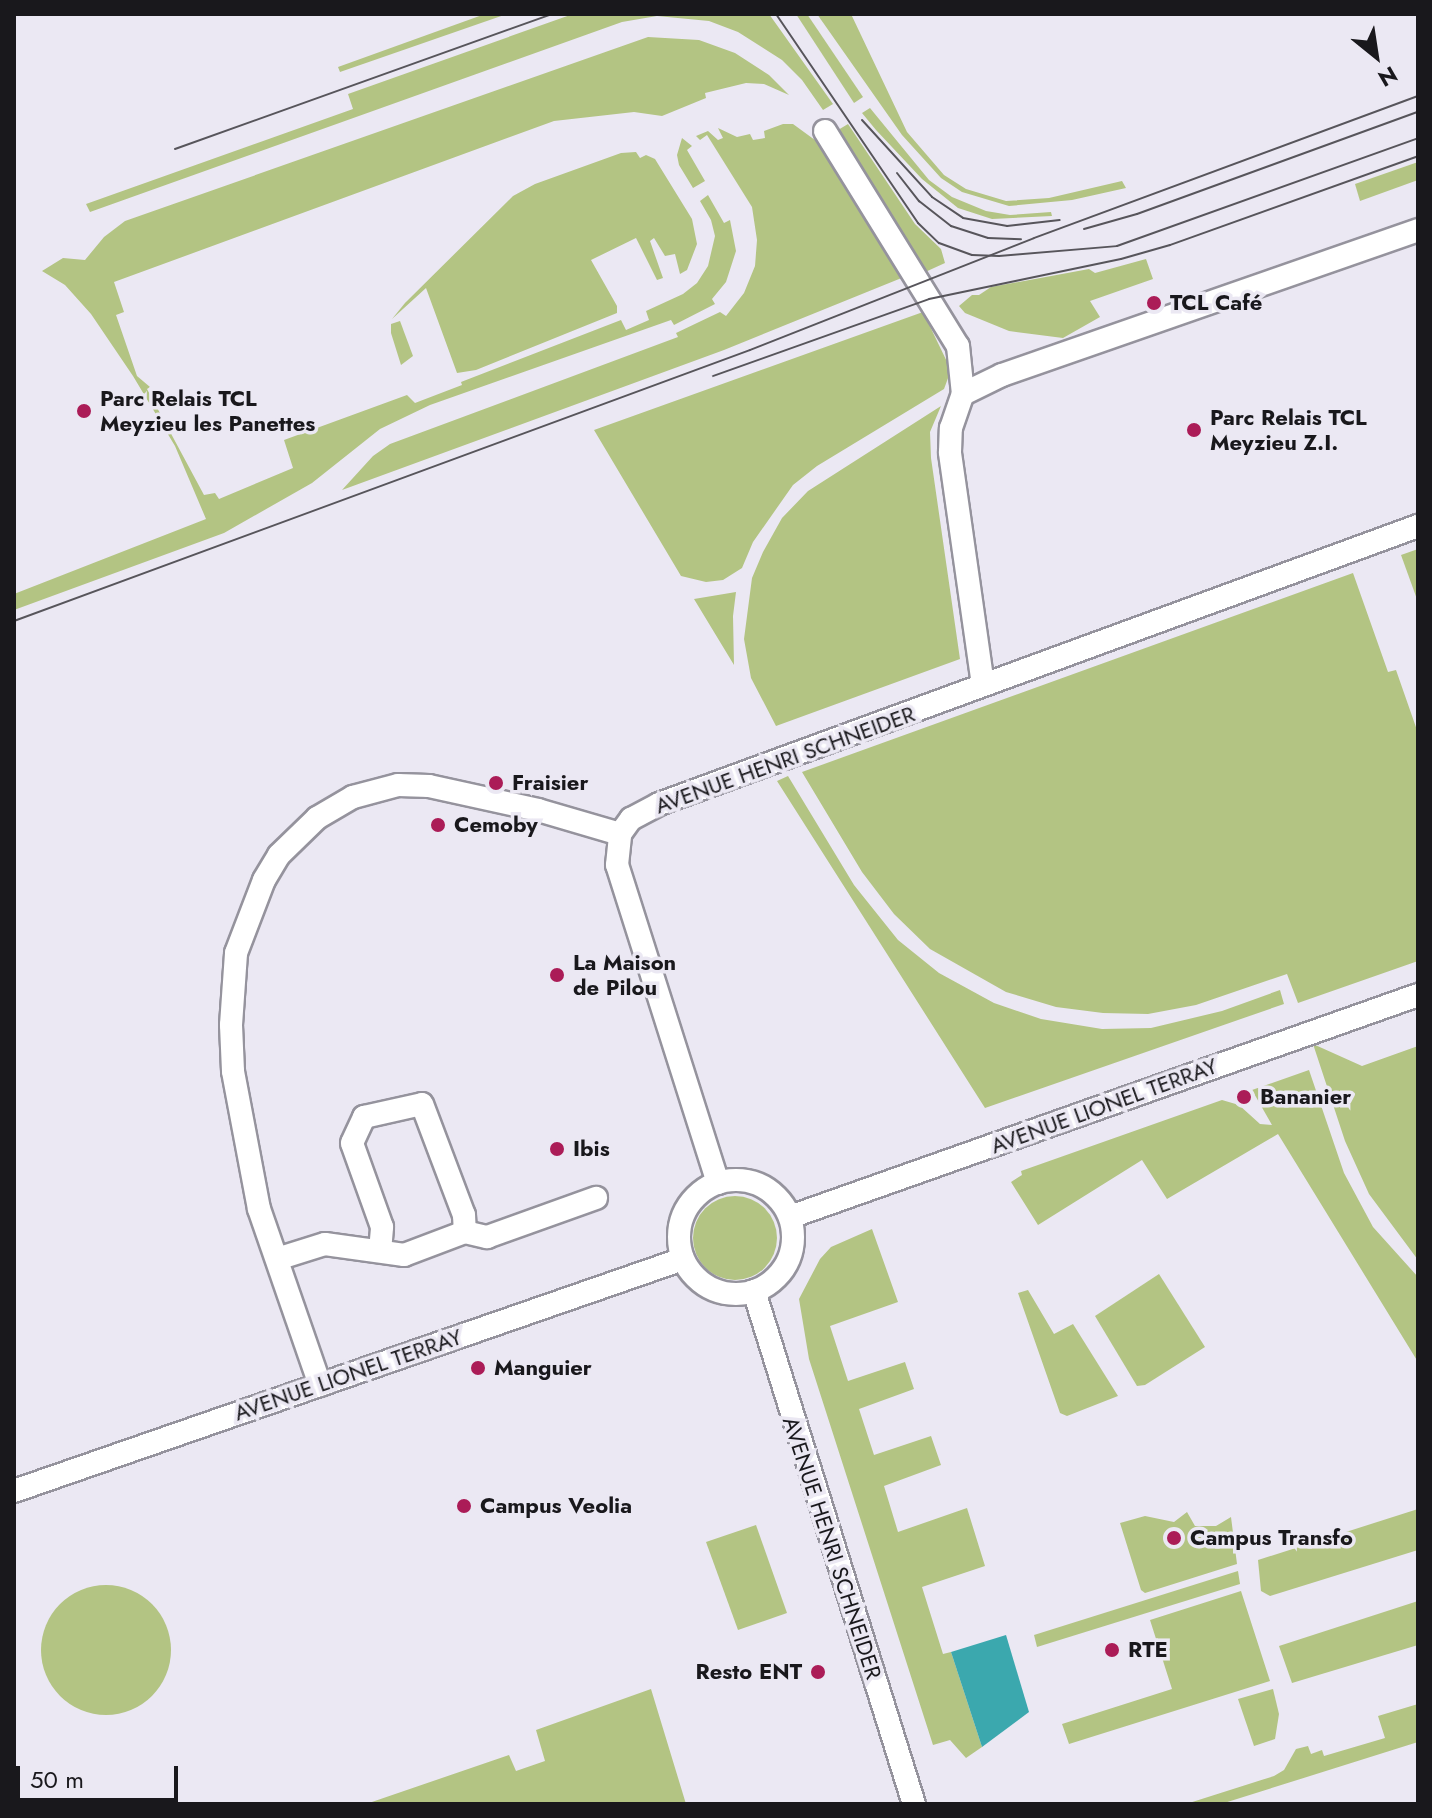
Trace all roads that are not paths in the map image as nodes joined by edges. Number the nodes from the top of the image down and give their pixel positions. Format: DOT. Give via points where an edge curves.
graph roads {
  1 [pos="825,131"];
  2 [pos="1418,230"];
  3 [pos="963,394"];
  4 [pos="1418,526"];
  5 [pos="983,685"];
  6 [pos="620,834"];
  7 [pos="1418,995"];
  8 [pos="718,1183"];
  9 [pos="596,1198"];
  10 [pos="790,1217"];
  11 [pos="465,1232"];
  12 [pos="380,1251"];
  13 [pos="277,1259"];
  14 [pos="683,1259"];
  15 [pos="754,1291"];
  16 [pos="320,1385"];
  17 [pos="14,1491"];
  18 [pos="914,1804"];
  1 -- 3 [label="street" via="958,346"];
  2 -- 3 [label="street" via="1002,375"];
  3 -- 5 [label="street" via="951,428 950,452"];
  4 -- 5 [label="street, AVENUE HENRI SCHNEIDER"];
  5 -- 6 [label="street, AVENUE HENRI SCHNEIDER" via="659,804 631,819"];
  6 -- 8 [label="street" via="617,865"];
  6 -- 13 [label="street" via="429,786 398,785 353,797 317,818 279,855 247,917 236,953 231,1025 240,1119 259,1209"];
  7 -- 10 [label="street, AVENUE LIONEL TERRAY"];
  8 -- 10 [label="street" via="754,1183 775,1196"];
  8 -- 14 [label="street" via="697,1195 681,1221"];
  9 -- 11 [label="street" via="487,1237"];
  10 -- 15 [label="street" via="790,1254 776,1277"];
  11 -- 12 [label="street" via="404,1255"];
  11 -- 12 [label="street" via="464,1215 422,1104 364,1117 352,1143 382,1227"];
  12 -- 13 [label="street" via="325,1244"];
  13 -- 16 [label="street"];
  14 -- 15 [label="street" via="711,1288 736,1294"];
  14 -- 16 [label="street, AVENUE LIONEL TERRAY"];
  15 -- 18 [label="street, AVENUE HENRI SCHNEIDER"];
  16 -- 17 [label="street, AVENUE LIONEL TERRAY"];
}
